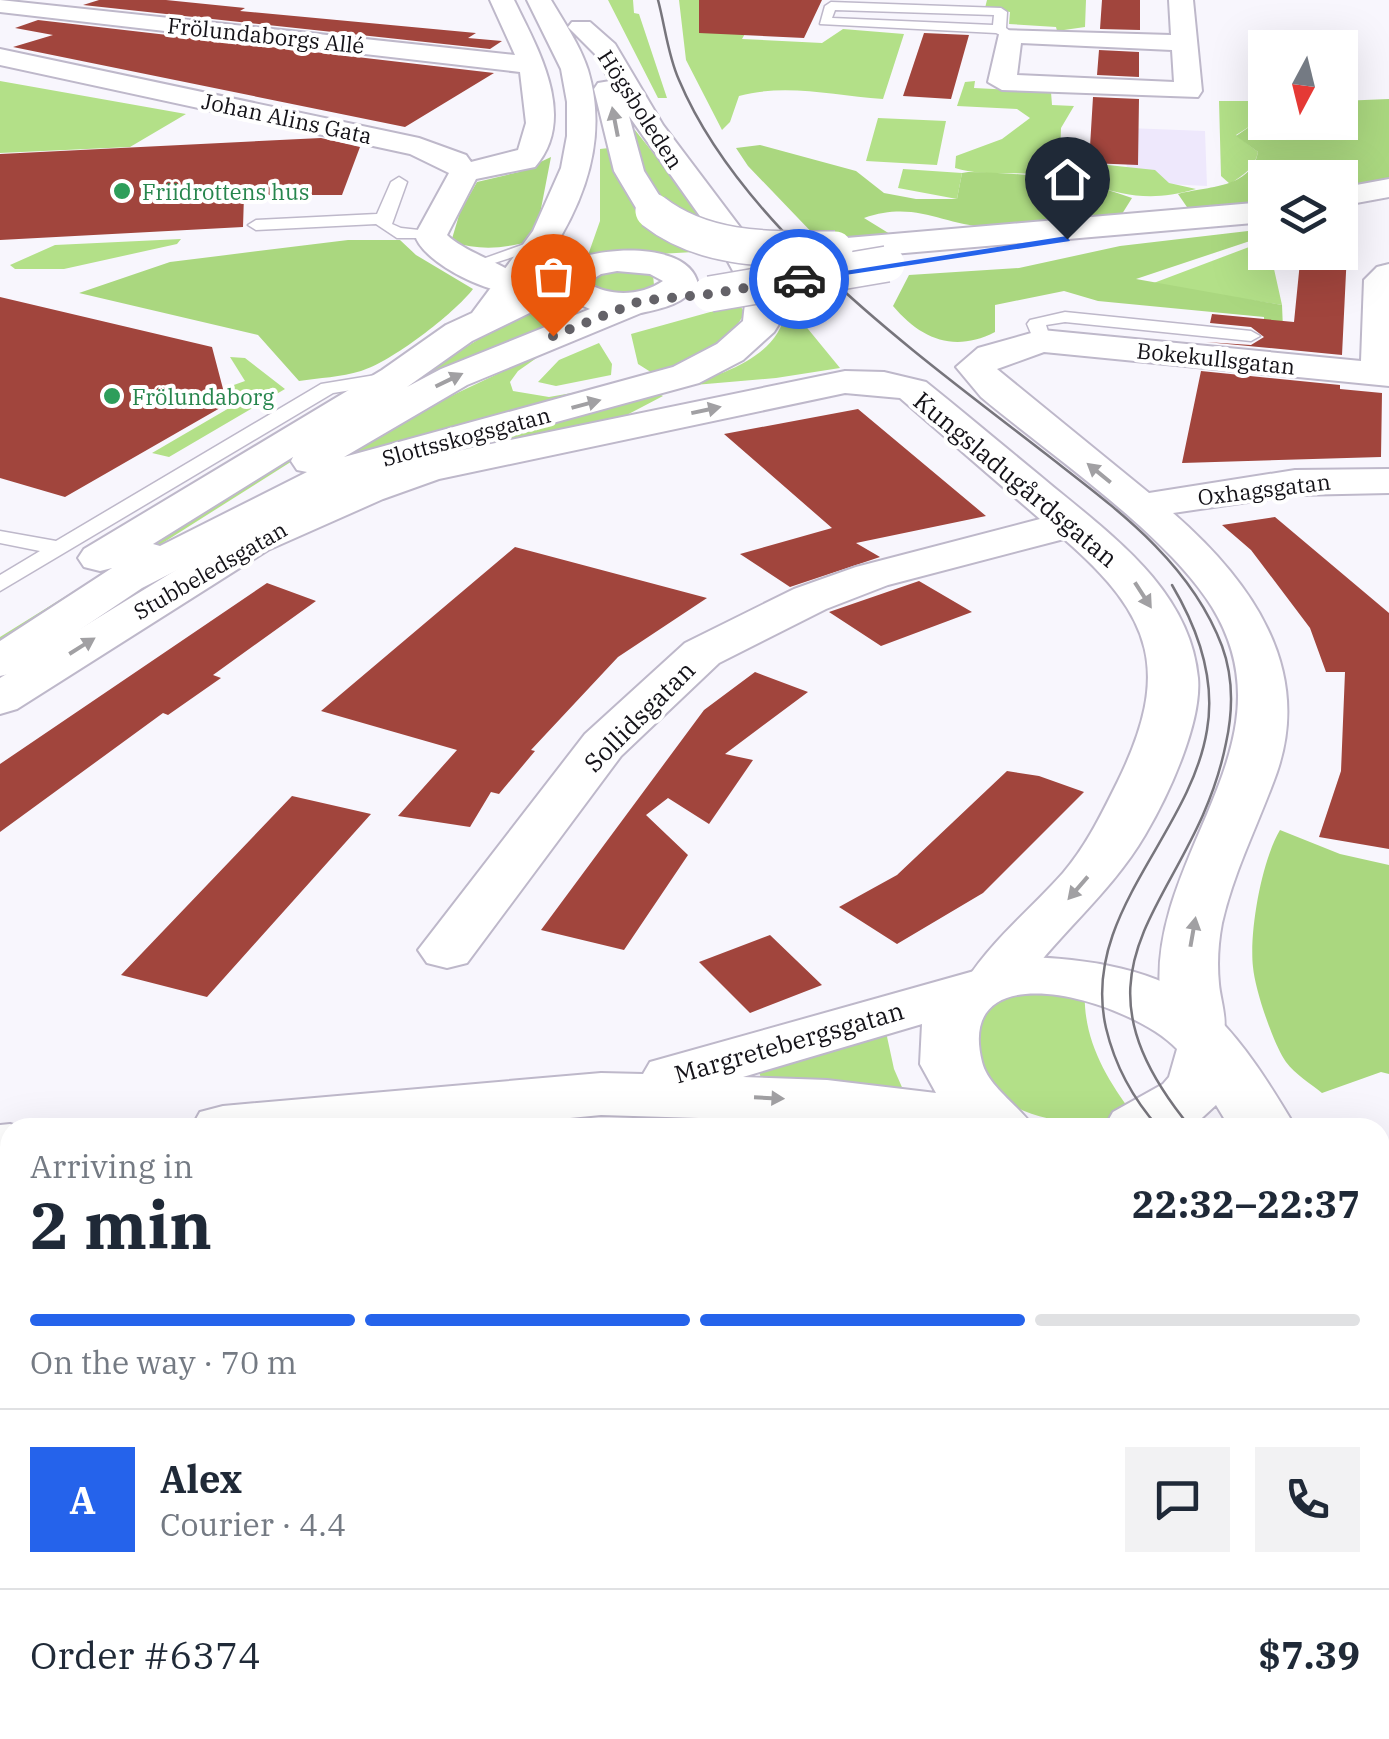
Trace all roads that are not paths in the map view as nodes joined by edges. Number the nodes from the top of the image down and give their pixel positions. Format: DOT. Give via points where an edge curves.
graph roads {
  1 [pos="539,0"];
  2 [pos="1180,0"];
  3 [pos="474,2"];
  4 [pos="503,2"];
  5 [pos="0,5"];
  6 [pos="573,14"];
  7 [pos="1004,32"];
  8 [pos="1185,43"];
  9 [pos="0,57"];
  10 [pos="532,64"];
  11 [pos="582,108"];
  12 [pos="464,172"];
  13 [pos="399,182"];
  14 [pos="1389,188"];
  15 [pos="1358,194"];
  16 [pos="1389,204"];
  17 [pos="1358,208"];
  18 [pos="1358,212"];
  19 [pos="1248,215"];
  20 [pos="1389,215"];
  21 [pos="1248,216"];
  22 [pos="383,218"];
  23 [pos="256,225"];
  24 [pos="834,249"];
  25 [pos="457,251"];
  26 [pos="651,263"];
  27 [pos="527,265"];
  28 [pos="1389,274"];
  29 [pos="573,275"];
  30 [pos="753,278"];
  31 [pos="651,299"];
  32 [pos="475,324"];
  33 [pos="1251,336"];
  34 [pos="1042,341"];
  35 [pos="1384,374"];
  36 [pos="394,378"];
  37 [pos="845,382"];
  38 [pos="1389,481"];
  39 [pos="1140,507"];
  40 [pos="1073,524"];
  41 [pos="0,538"];
  42 [pos="58,548"];
  43 [pos="126,579"];
  44 [pos="0,584"];
  45 [pos="0,621"];
  46 [pos="0,662"];
  47 [pos="0,699"];
  48 [pos="447,950"];
  49 [pos="986,985"];
  50 [pos="1200,1039"];
  51 [pos="601,1094"];
  52 [pos="335,1118"];
  53 [pos="953,1118"];
  54 [pos="990,1118"];
  55 [pos="1157,1118"];
  56 [pos="1257,1118"];
  1 -- 11 [label="street, Högsboleden" via="573,66"];
  2 -- 8 [label="street"];
  3 -- 4 [label="street"];
  4 -- 10 [label="street"];
  5 -- 10 [label="street, Frölundaborgs Allé"];
  24 -- 6 [label="street, Högsboleden, one-way, bridge" via="718,240 682,230 653,211 629,171 605,76"];
  6 -- 30 [label="street, Högsboleden" via="606,50 650,128 730,235"];
  7 -- 7 [label="lane" via="919,25 824,22 832,6 1001,12"];
  7 -- 8 [label="street"];
  7 -- 8 [label="street" via="1002,82 1188,90"];
  9 -- 12 [label="street, Johan Alins Gata" via="419,147"];
  10 -- 12 [label="street" via="541,108 532,152 514,164"];
  11 -- 27 [label="street, Högsboleden" via="582,137 565,199"];
  11 -- 29 [label="street, Högsboleden" via="591,146"];
  12 -- 25 [label="street"];
  13 -- 22 [label="lane"];
  14 -- 15 [label="street"];
  16 -- 17 [label="street"];
  18 -- 20 [label="street"];
  19 -- 24 [label="street, Högsboleden"];
  21 -- 31 [label="street, Högsboleden, bridge"];
  22 -- 23 [label="lane"];
  22 -- 25 [label="lane" via="388,229"];
  24 -- 26 [label="street, Högsboleden, bridge"];
  25 -- 27 [label="street"];
  25 -- 27 [label="lane"];
  26 -- 29 [label="street, Högsboleden" via="611,262"];
  26 -- 31 [label="street" via="682,280 677,289"];
  27 -- 29 [label="street"];
  27 -- 32 [label="street"];
  28 -- 35 [label="street" via="1381,280"];
  29 -- 31 [label="street, Högsboleden" via="571,289 586,297"];
  29 -- 32 [label="street"];
  43 -- 30 [label="street, Slottsskogsgatan, one-way" via="278,500 376,460 656,385 710,364 761,324 763,294"];
  43 -- 31 [label="street, Slottsskogsgatan, one-way" via="154,555 414,398 520,348"];
  32 -- 36 [label="street"];
  33 -- 34 [label="lane, Bokekullsgatan" via="1051,318 1036,324"];
  34 -- 35 [label="street, Bokekullsgatan"];
  39 -- 34 [label="street, Bokekullsgatan, one-way" via="975,367"];
  36 -- 42 [label="lane" via="328,388"];
  36 -- 45 [label="street"];
  37 -- 40 [label="street, Kungsladugårdsgatan" via="913,390"];
  47 -- 37 [label="street, Stubbeledsgatan, one-way" via="202,570 296,520 428,468 642,434"];
  38 -- 39 [label="street, Oxhagsgatan" via="1319,480"];
  50 -- 39 [label="street, one-way" via="1189,954 1198,900 1254,766 1264,694 1259,660 1228,594 1180,539"];
  40 -- 48 [label="street, Sollidsgatan" via="868,577 702,653 603,744"];
  40 -- 49 [label="street, Kungsladugårdsgatan, one-way" via="1120,565 1150,605 1170,654 1174,698 1164,740 1119,834 1084,883"];
  41 -- 42 [label="lane"];
  42 -- 44 [label="lane"];
  43 -- 46 [label="street, Slottsskogsgatan"];
  49 -- 50 [label="street, Margretebergsgatan" via="1037,975 1100,982 1159,1006"];
  49 -- 51 [label="street, Margretebergsgatan"];
  49 -- 54 [label="street, Kungsladugårdsgatan" via="960,1004 952,1024 951,1066"];
  50 -- 55 [label="street" via="1205,1077"];
  50 -- 56 [label="street"];
  51 -- 52 [label="street, Margretebergsgatan"];
  51 -- 53 [label="street, Margretebergsgatan, one-way" via="827,1101"];
}
